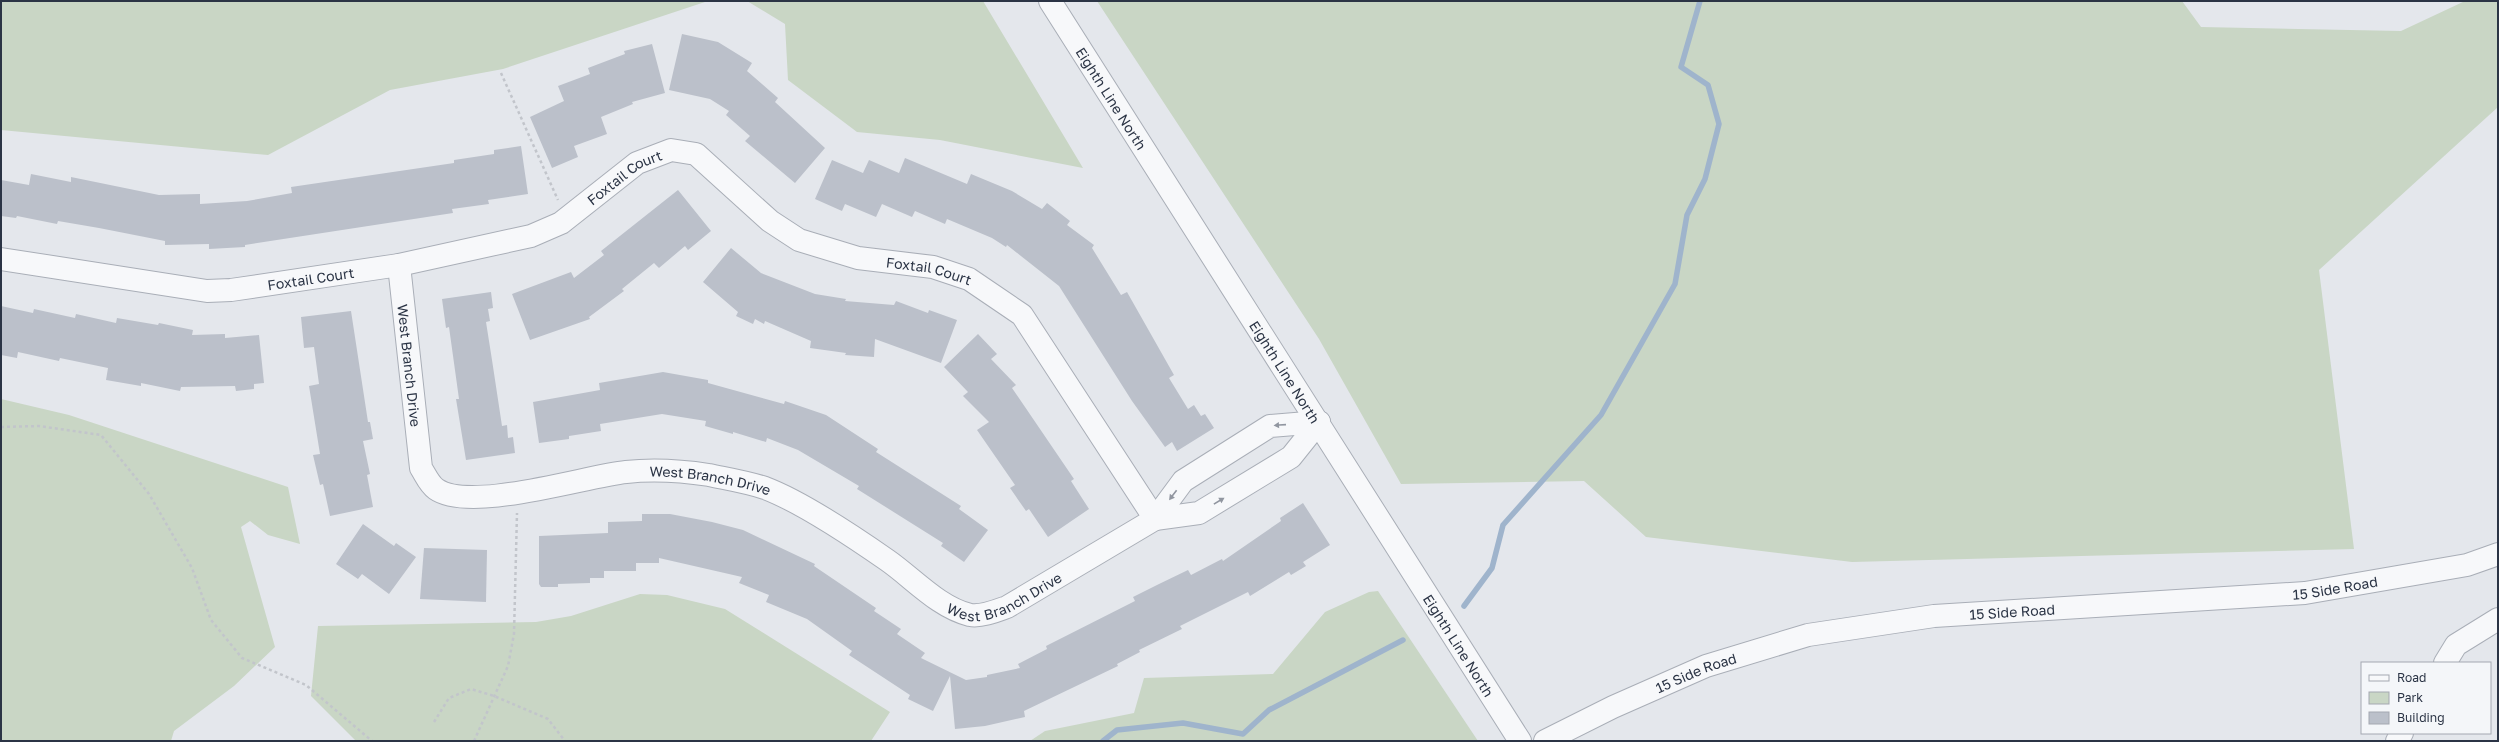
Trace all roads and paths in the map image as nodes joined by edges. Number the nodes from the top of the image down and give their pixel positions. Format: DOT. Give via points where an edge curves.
graph roads {
  1 [pos="1050,1"];
  2 [pos="501,73"];
  3 [pos="566,219"];
  4 [pos="1,259"];
  5 [pos="399,265"];
  6 [pos="1318,422"];
  7 [pos="1,427"];
  8 [pos="518,492"];
  9 [pos="1155,519"];
  10 [pos="2498,554"];
  11 [pos="2498,619"];
  12 [pos="2446,662"];
  13 [pos="494,696"];
  14 [pos="434,722"];
  15 [pos="372,741"];
  16 [pos="474,741"];
  17 [pos="566,741"];
  18 [pos="1520,741"];
  19 [pos="1545,741"];
  1 -- 6 [label="street, Eighth Line North"];
  2 -- 3 [label="path"];
  3 -- 5 [label="street, Foxtail Court" via="531,236"];
  3 -- 9 [label="street, Foxtail Court" via="637,163 671,150 696,154 770,221 799,240 858,258 933,267 969,280 1022,315"];
  4 -- 5 [label="street, Foxtail Court" via="208,290 231,290"];
  5 -- 8 [label="street, West Branch Drive" via="422,468 438,490 450,494 465,496"];
  9 -- 6 [label="street, West Branch Drive, one-way" via="1199,513 1291,457"];
  6 -- 9 [label="street, West Branch Drive, one-way" via="1270,426 1183,481"];
  6 -- 18 [label="street, Eighth Line North"];
  7 -- 15 [label="path" via="39,426 101,434 149,494 192,568 211,620 242,658 306,685"];
  8 -- 9 [label="street, West Branch Drive" via="541,490 626,472 649,471 699,474 765,488 794,501 887,560 944,604 974,615 1007,607"];
  8 -- 13 [label="path" via="514,634 508,666"];
  10 -- 19 [label="street, 15 Side Road" via="2467,565 2305,593 1934,616 1808,636 1706,666 1613,707"];
  11 -- 12 [label="street" via="2456,646"];
  13 -- 14 [label="path" via="471,689 449,698"];
  13 -- 16 [label="path"];
  13 -- 17 [label="path" via="548,719"];
}
